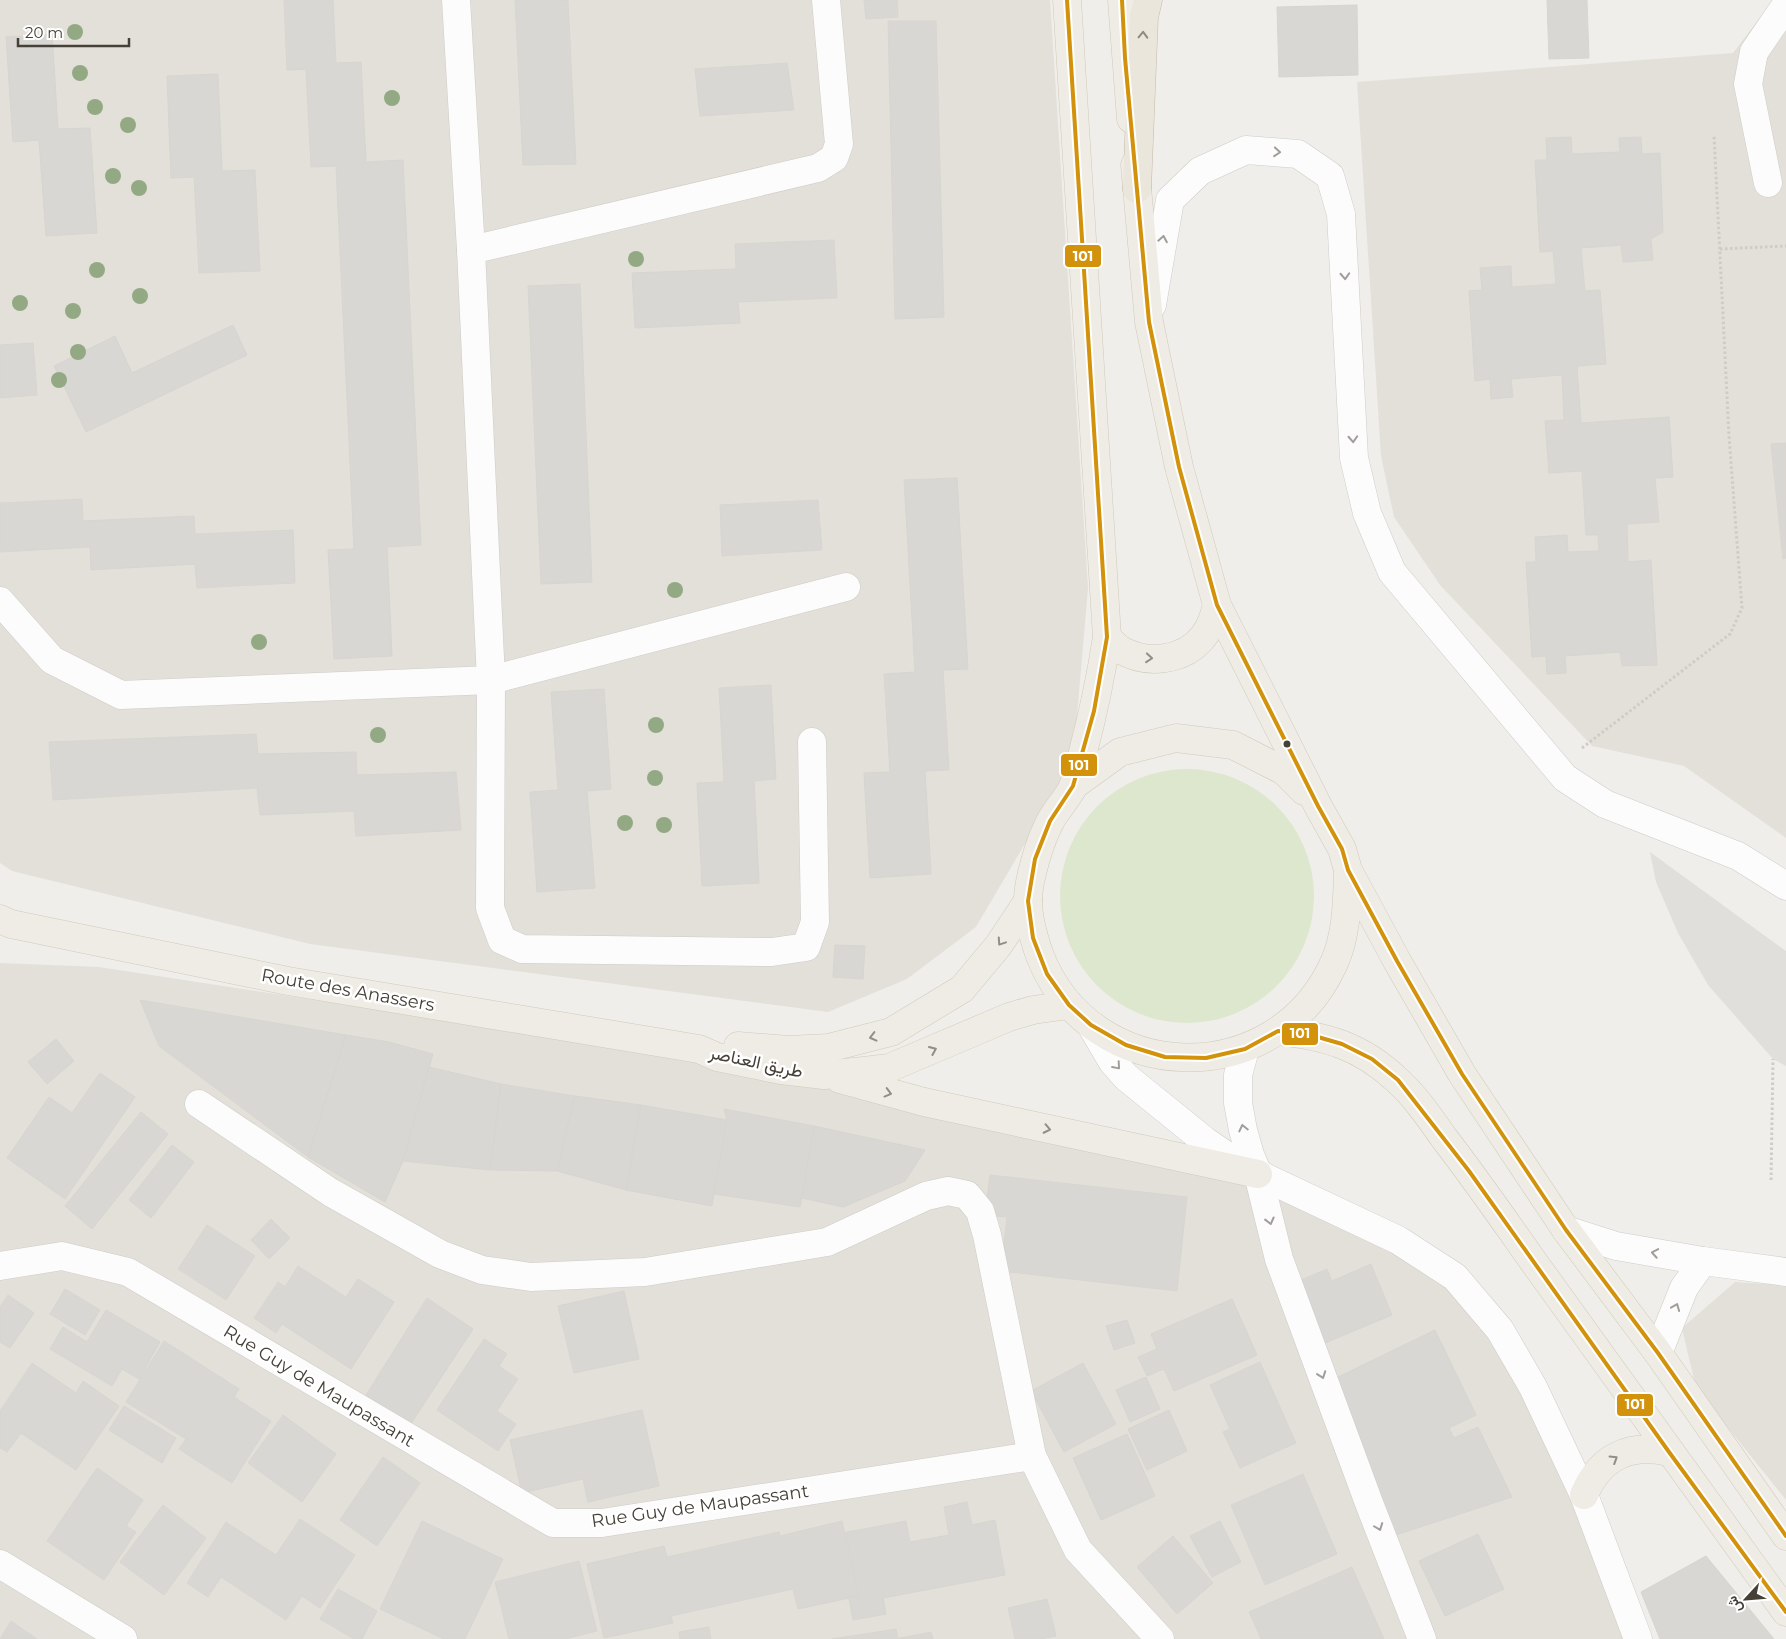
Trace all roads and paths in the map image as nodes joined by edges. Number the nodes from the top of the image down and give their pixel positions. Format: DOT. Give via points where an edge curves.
graph roads {
  1 [pos="456,0"];
  2 [pos="826,0"];
  3 [pos="1067,0"];
  4 [pos="1122,0"];
  5 [pos="1148,0"];
  6 [pos="1786,5"];
  7 [pos="1714,134"];
  8 [pos="1768,183"];
  9 [pos="1137,189"];
  10 [pos="1786,246"];
  11 [pos="1720,249"];
  12 [pos="471,250"];
  13 [pos="1149,322"];
  14 [pos="846,587"];
  15 [pos="0,600"];
  16 [pos="1217,605"];
  17 [pos="1107,637"];
  18 [pos="491,680"];
  19 [pos="812,742"];
  20 [pos="1556,767"];
  21 [pos="1073,786"];
  22 [pos="1318,806"];
  23 [pos="1348,870"];
  24 [pos="1786,886"];
  25 [pos="1028,901"];
  26 [pos="0,919"];
  27 [pos="1069,1005"];
  28 [pos="1091,1025"];
  29 [pos="1278,1031"];
  30 [pos="1246,1048"];
  31 [pos="699,1049"];
  32 [pos="1773,1059"];
  33 [pos="824,1075"];
  34 [pos="199,1104"];
  35 [pos="1258,1174"];
  36 [pos="1771,1180"];
  37 [pos="1566,1230"];
  38 [pos="1703,1261"];
  39 [pos="0,1266"];
  40 [pos="1786,1272"];
  41 [pos="1658,1353"];
  42 [pos="1670,1452"];
  43 [pos="1032,1456"];
  44 [pos="1584,1495"];
  45 [pos="1786,1536"];
  46 [pos="0,1564"];
  47 [pos="1786,1612"];
  48 [pos="123,1639"];
  49 [pos="1160,1639"];
  50 [pos="1422,1639"];
  51 [pos="1638,1639"];
  1 -- 12 [label="street"];
  2 -- 12 [label="street" via="839,144 834,158 818,168"];
  3 -- 17 [label="main road"];
  4 -- 9 [label="main road"];
  9 -- 5 [label="highway, one-way" via="1144,17"];
  6 -- 8 [label="street" via="1754,52 1748,84"];
  7 -- 11 [label="path"];
  9 -- 13 [label="main road"];
  10 -- 11 [label="path"];
  11 -- 20 [label="path" via="1742,608 1730,634"];
  12 -- 18 [label="street"];
  13 -- 16 [label="main road" via="1179,467"];
  13 -- 20 [label="street, one-way" via="1170,200 1200,171 1246,150 1298,154 1330,176 1341,214 1354,458 1367,513 1392,572"];
  14 -- 18 [label="street"];
  15 -- 18 [label="street" via="52,660 121,695"];
  17 -- 16 [label="main road, one-way" via="1136,657 1172,657 1202,638"];
  16 -- 22 [label="main road"];
  17 -- 21 [label="main road" via="1094,711"];
  18 -- 19 [label="street" via="490,908 502,940 522,948 772,952 806,946 815,922"];
  20 -- 24 [label="street" via="1565,778 1605,804 1738,856"];
  21 -- 22 [label="main road" via="1120,752 1176,738 1233,745 1284,771"];
  21 -- 25 [label="main road" via="1050,821 1035,859"];
  22 -- 23 [label="main road" via="1342,849"];
  23 -- 29 [label="main road" via="1346,920 1334,963 1311,1001"];
  23 -- 37 [label="main road" via="1462,1074"];
  25 -- 27 [label="main road" via="1033,938 1047,974"];
  25 -- 31 [label="main road, طريق العناصر, one-way" via="998,946 962,989 891,1032 828,1048 789,1050 716,1046"];
  26 -- 31 [label="main road, Route des Anassers" via="11,924 288,981"];
  27 -- 28 [label="main road"];
  33 -- 27 [label="main road, طريق العناصر, one-way" via="890,1068 1009,1016"];
  28 -- 30 [label="main road" via="1126,1046 1165,1057 1206,1058"];
  28 -- 35 [label="street, one-way" via="1112,1061 1126,1076 1204,1141"];
  29 -- 30 [label="main road"];
  29 -- 42 [label="main road" via="1311,1035 1342,1044 1372,1059 1398,1080 1469,1170"];
  35 -- 30 [label="street, one-way" via="1245,1139 1238,1103 1238,1075"];
  31 -- 33 [label="main road, طريق العناصر" via="736,1061"];
  32 -- 36 [label="path"];
  33 -- 35 [label="main road, one-way" via="924,1102"];
  34 -- 43 [label="street" via="330,1192 440,1254 482,1270 531,1277 645,1272 827,1242 926,1196 948,1191 967,1195 980,1211 988,1235"];
  35 -- 44 [label="street" via="1398,1240 1455,1277 1500,1330 1533,1387"];
  35 -- 50 [label="street, one-way" via="1279,1259"];
  38 -- 37 [label="street, one-way" via="1616,1246"];
  37 -- 41 [label="main road"];
  38 -- 40 [label="street"];
  41 -- 38 [label="street, one-way" via="1684,1288"];
  39 -- 43 [label="street, Rue Guy de Maupassant" via="62,1256 128,1272 553,1524 602,1523"];
  41 -- 45 [label="main road"];
  44 -- 42 [label="main road, one-way" via="1599,1469 1624,1452 1639,1449"];
  42 -- 47 [label="main road"];
  43 -- 49 [label="street" via="1078,1550"];
  44 -- 51 [label="street"];
  46 -- 48 [label="street"];
}
